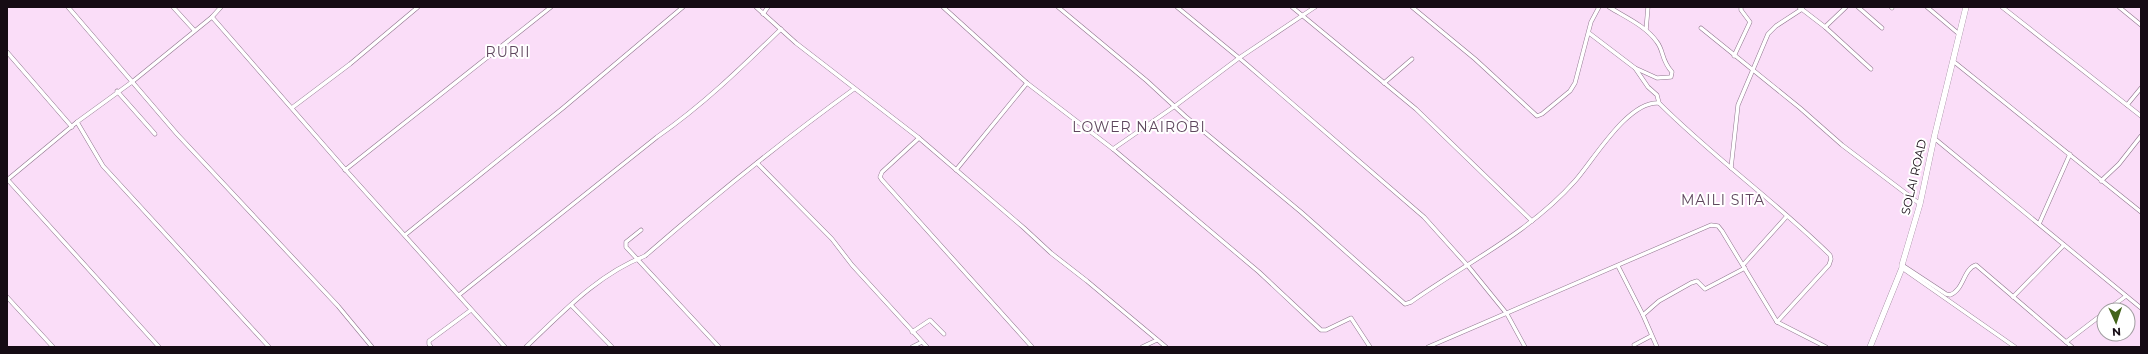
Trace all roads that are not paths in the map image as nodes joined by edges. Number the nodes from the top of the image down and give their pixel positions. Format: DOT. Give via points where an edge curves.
graph roads {
  1 [pos="68,7"];
  2 [pos="173,7"];
  3 [pos="220,7"];
  4 [pos="418,7"];
  5 [pos="551,7"];
  6 [pos="683,7"];
  7 [pos="756,7"];
  8 [pos="768,7"];
  9 [pos="943,7"];
  10 [pos="1058,7"];
  11 [pos="1177,7"];
  12 [pos="1292,7"];
  13 [pos="1315,7"];
  14 [pos="1412,7"];
  15 [pos="1599,7"];
  16 [pos="1609,7"];
  17 [pos="1648,7"];
  18 [pos="1741,7"];
  19 [pos="1846,7"];
  20 [pos="1858,7"];
  21 [pos="1927,7"];
  22 [pos="1966,7"];
  23 [pos="2002,7"];
  24 [pos="2120,7"];
  25 [pos="1800,8"];
  26 [pos="763,14"];
  27 [pos="212,17"];
  28 [pos="1303,17"];
  29 [pos="2141,24"];
  30 [pos="1825,27"];
  31 [pos="1701,28"];
  32 [pos="1882,28"];
  33 [pos="781,29"];
  34 [pos="194,30"];
  35 [pos="1646,30"];
  36 [pos="1589,33"];
  37 [pos="1959,34"];
  38 [pos="7,52"];
  39 [pos="1734,56"];
  40 [pos="1239,58"];
  41 [pos="1412,59"];
  42 [pos="1953,61"];
  43 [pos="1635,68"];
  44 [pos="1871,69"];
  45 [pos="1752,71"];
  46 [pos="1646,73"];
  47 [pos="1641,78"];
  48 [pos="132,82"];
  49 [pos="1027,82"];
  50 [pos="1384,83"];
  51 [pos="2141,88"];
  52 [pos="854,89"];
  53 [pos="117,91"];
  54 [pos="1659,103"];
  55 [pos="2127,105"];
  56 [pos="1175,106"];
  57 [pos="293,107"];
  58 [pos="2141,116"];
  59 [pos="77,122"];
  60 [pos="72,127"];
  61 [pos="155,134"];
  62 [pos="2141,136"];
  63 [pos="919,138"];
  64 [pos="1934,138"];
  65 [pos="1113,149"];
  66 [pos="2070,154"];
  67 [pos="757,163"];
  68 [pos="1731,168"];
  69 [pos="345,170"];
  70 [pos="956,170"];
  71 [pos="7,180"];
  72 [pos="2101,181"];
  73 [pos="1920,204"];
  74 [pos="2141,212"];
  75 [pos="1787,216"];
  76 [pos="1532,221"];
  77 [pos="2040,224"];
  78 [pos="641,230"];
  79 [pos="405,235"];
  80 [pos="2064,245"];
  81 [pos="638,258"];
  82 [pos="1468,266"];
  83 [pos="1618,266"];
  84 [pos="1744,266"];
  85 [pos="1902,267"];
  86 [pos="459,295"];
  87 [pos="2126,296"];
  88 [pos="7,297"];
  89 [pos="2013,297"];
  90 [pos="2118,302"];
  91 [pos="571,305"];
  92 [pos="2141,308"];
  93 [pos="471,310"];
  94 [pos="1508,314"];
  95 [pos="1643,315"];
  96 [pos="2096,319"];
  97 [pos="1777,322"];
  98 [pos="912,332"];
  99 [pos="944,334"];
  100 [pos="1651,336"];
  101 [pos="1158,340"];
  102 [pos="922,342"];
  103 [pos="2066,342"];
  104 [pos="1634,345"];
  105 [pos="53,347"];
  106 [pos="159,347"];
  107 [pos="269,347"];
  108 [pos="372,347"];
  109 [pos="431,347"];
  110 [pos="505,347"];
  111 [pos="526,347"];
  112 [pos="612,347"];
  113 [pos="719,347"];
  114 [pos="912,347"];
  115 [pos="927,347"];
  116 [pos="1032,347"];
  117 [pos="1142,347"];
  118 [pos="1166,347"];
  119 [pos="1370,347"];
  120 [pos="1428,347"];
  121 [pos="1525,347"];
  122 [pos="1657,347"];
  123 [pos="1826,347"];
  124 [pos="1870,347"];
  125 [pos="2014,347"];
  126 [pos="2072,347"];
  1 -- 48 [label="street"];
  2 -- 34 [label="street"];
  3 -- 27 [label="street"];
  4 -- 57 [label="street" via="350,64"];
  5 -- 69 [label="street"];
  6 -- 79 [label="street"];
  7 -- 26 [label="street"];
  8 -- 26 [label="street"];
  9 -- 49 [label="street"];
  10 -- 56 [label="street"];
  11 -- 40 [label="street"];
  12 -- 28 [label="street"];
  13 -- 28 [label="street"];
  14 -- 36 [label="street" via="1538,116 1572,88"];
  15 -- 36 [label="street" via="1591,22"];
  16 -- 35 [label="street"];
  17 -- 35 [label="street"];
  18 -- 39 [label="street" via="1740,10 1750,22"];
  19 -- 30 [label="street"];
  20 -- 32 [label="street"];
  21 -- 37 [label="street"];
  22 -- 37 [label="highway, SOLAI ROAD"];
  23 -- 55 [label="street"];
  24 -- 29 [label="street"];
  25 -- 30 [label="street"];
  25 -- 45 [label="street" via="1768,34"];
  26 -- 33 [label="street"];
  27 -- 34 [label="street"];
  27 -- 57 [label="street"];
  28 -- 40 [label="street"];
  28 -- 50 [label="street"];
  30 -- 44 [label="street"];
  31 -- 39 [label="street"];
  33 -- 52 [label="street"];
  33 -- 86 [label="street" via="688,116 657,137"];
  34 -- 48 [label="street"];
  35 -- 46 [label="street" via="1659,43 1665,64 1672,72 1671,77 1666,79"];
  36 -- 43 [label="street"];
  37 -- 42 [label="highway, SOLAI ROAD"];
  38 -- 60 [label="street"];
  39 -- 45 [label="street"];
  40 -- 56 [label="street"];
  40 -- 82 [label="street" via="1390,186 1424,218"];
  41 -- 50 [label="street"];
  42 -- 64 [label="highway, SOLAI ROAD"];
  42 -- 66 [label="street"];
  43 -- 46 [label="street"];
  43 -- 47 [label="street"];
  45 -- 68 [label="street" via="1737,111"];
  45 -- 73 [label="street" via="1800,108 1842,146"];
  46 -- 47 [label="street"];
  47 -- 54 [label="street" via="1658,95"];
  48 -- 53 [label="street"];
  48 -- 108 [label="street" via="338,306"];
  49 -- 65 [label="street"];
  49 -- 70 [label="street"];
  50 -- 76 [label="street" via="1416,110"];
  51 -- 55 [label="street"];
  52 -- 63 [label="street"];
  52 -- 67 [label="street"];
  53 -- 59 [label="street"];
  53 -- 61 [label="street"];
  54 -- 68 [label="street"];
  54 -- 76 [label="street" via="1653,102 1637,111 1613,130 1575,181"];
  55 -- 58 [label="street"];
  56 -- 65 [label="street"];
  56 -- 82 [label="street" via="1301,212 1402,303 1411,302 1448,276"];
  57 -- 69 [label="street"];
  59 -- 60 [label="street"];
  59 -- 107 [label="street" via="110,174"];
  60 -- 71 [label="street"];
  62 -- 72 [label="street" via="2119,164"];
  63 -- 70 [label="street"];
  63 -- 116 [label="street" via="882,172 880,177"];
  64 -- 73 [label="highway, SOLAI ROAD"];
  64 -- 77 [label="street"];
  65 -- 119 [label="street" via="1280,290 1321,330 1350,318"];
  66 -- 72 [label="street"];
  66 -- 77 [label="street"];
  67 -- 81 [label="street" via="696,211 645,256"];
  67 -- 98 [label="street" via="826,233"];
  68 -- 75 [label="street"];
  69 -- 79 [label="street"];
  70 -- 101 [label="street" via="1051,253"];
  71 -- 106 [label="street"];
  72 -- 74 [label="street"];
  73 -- 85 [label="highway, SOLAI ROAD"];
  75 -- 84 [label="street"];
  75 -- 97 [label="street" via="1830,255 1831,259 1829,265"];
  76 -- 82 [label="street"];
  77 -- 80 [label="street"];
  78 -- 81 [label="street" via="625,244"];
  79 -- 86 [label="street"];
  80 -- 87 [label="street"];
  80 -- 89 [label="street"];
  81 -- 91 [label="street" via="595,284"];
  81 -- 113 [label="street"];
  82 -- 94 [label="street"];
  83 -- 84 [label="street" via="1711,225 1718,226"];
  83 -- 94 [label="street"];
  83 -- 95 [label="street"];
  84 -- 95 [label="street" via="1705,289 1699,282 1691,283"];
  84 -- 97 [label="street"];
  85 -- 89 [label="street" via="1950,294 1957,290 1976,265"];
  85 -- 124 [label="highway, SOLAI ROAD"];
  85 -- 125 [label="street"];
  86 -- 93 [label="street"];
  87 -- 90 [label="street"];
  87 -- 92 [label="street"];
  88 -- 105 [label="street"];
  89 -- 103 [label="street"];
  91 -- 111 [label="street"];
  91 -- 112 [label="street"];
  93 -- 109 [label="street" via="429,341"];
  93 -- 110 [label="street"];
  94 -- 120 [label="street"];
  94 -- 121 [label="street"];
  95 -- 100 [label="street"];
  96 -- 103 [label="street"];
  97 -- 123 [label="street"];
  98 -- 99 [label="street" via="930,320"];
  98 -- 102 [label="street"];
  100 -- 104 [label="street"];
  100 -- 122 [label="street"];
  101 -- 117 [label="street"];
  101 -- 118 [label="street"];
  102 -- 114 [label="street"];
  102 -- 115 [label="street"];
  103 -- 126 [label="street"];
}
